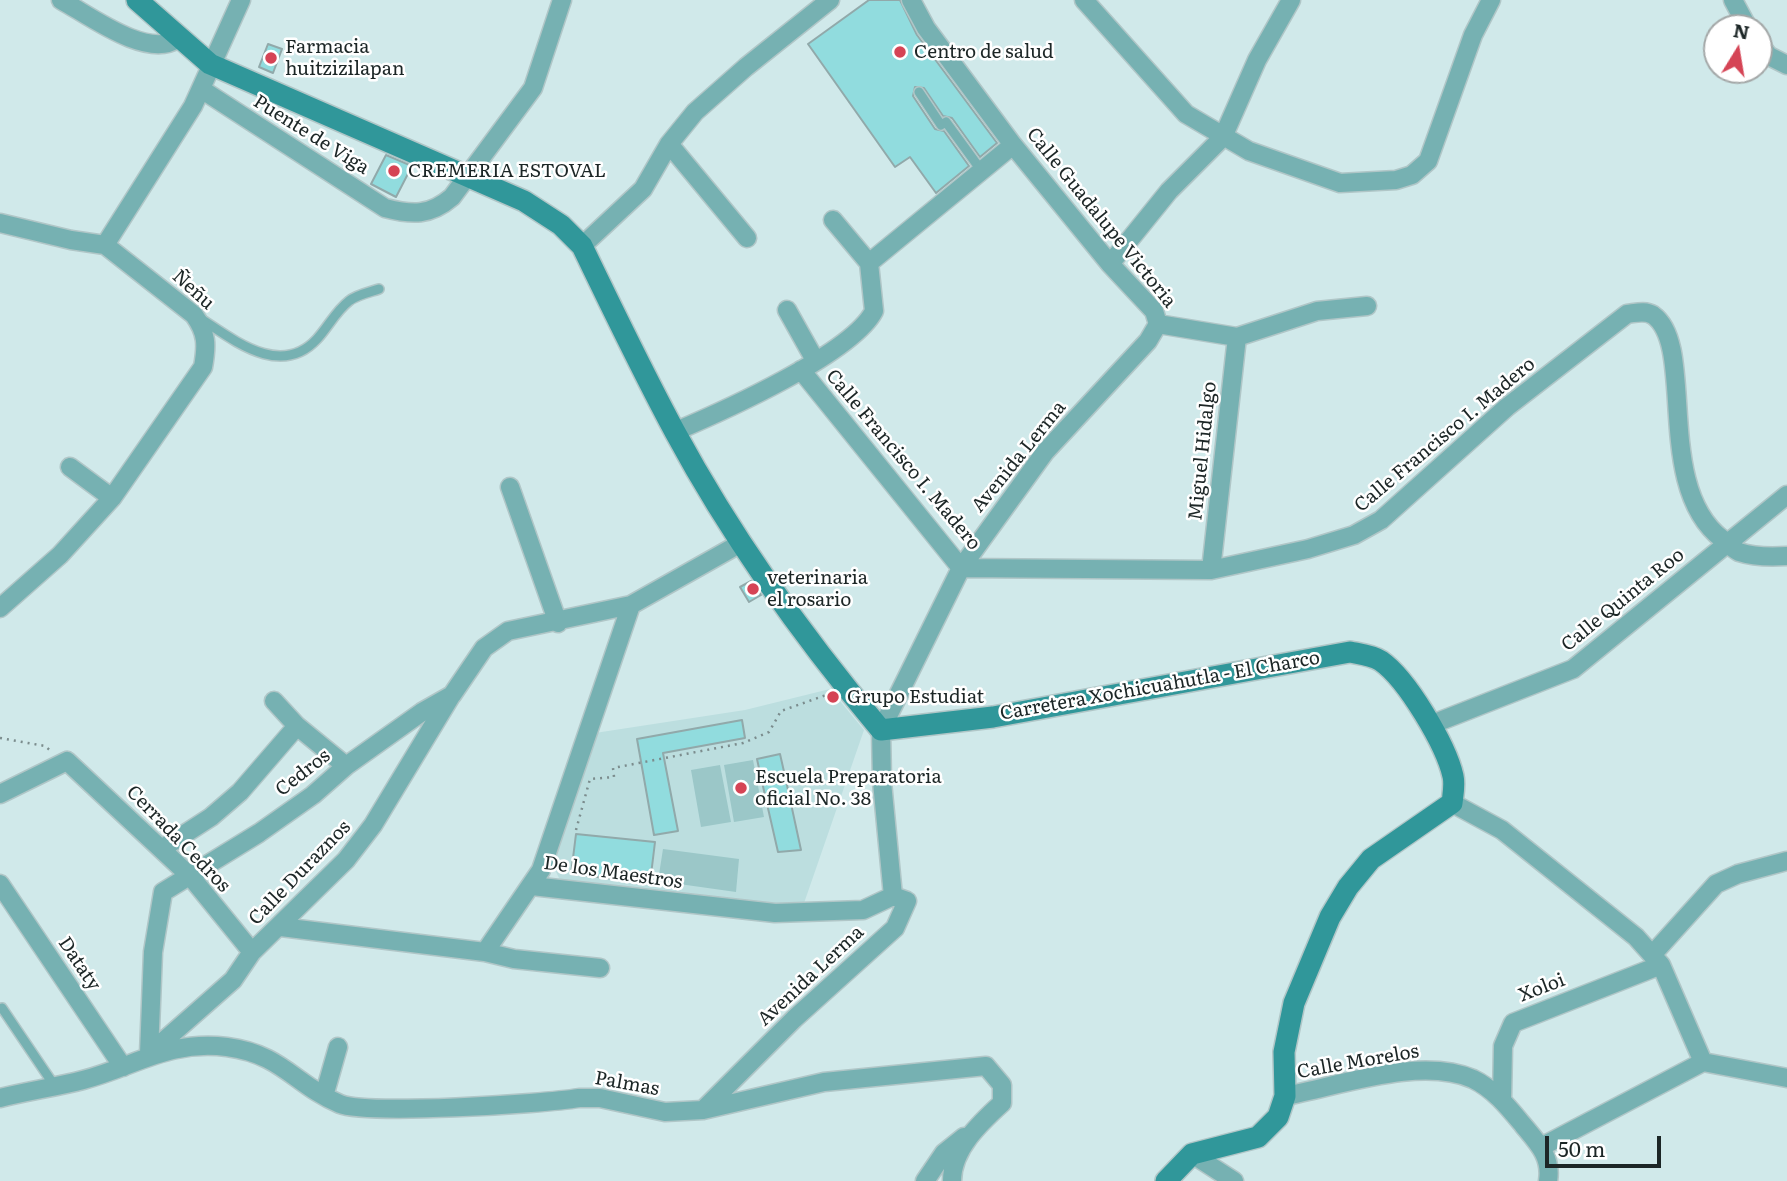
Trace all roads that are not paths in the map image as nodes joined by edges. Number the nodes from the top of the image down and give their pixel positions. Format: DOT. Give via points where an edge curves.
graph roads {
  1 [pos="61,0"];
  2 [pos="137,0"];
  3 [pos="241,0"];
  4 [pos="562,0"];
  5 [pos="830,0"];
  6 [pos="911,0"];
  7 [pos="1084,0"];
  8 [pos="1291,0"];
  9 [pos="1491,0"];
  10 [pos="177,38"];
  11 [pos="210,64"];
  12 [pos="201,89"];
  13 [pos="919,92"];
  14 [pos="1223,137"];
  15 [pos="669,144"];
  16 [pos="1013,145"];
  17 [pos="981,170"];
  18 [pos="466,174"];
  19 [pos="833,220"];
  20 [pos="0,223"];
  21 [pos="747,238"];
  22 [pos="105,245"];
  23 [pos="582,246"];
  24 [pos="869,263"];
  25 [pos="1111,264"];
  26 [pos="379,289"];
  27 [pos="1367,306"];
  28 [pos="787,310"];
  29 [pos="194,315"];
  30 [pos="1157,324"];
  31 [pos="1237,337"];
  32 [pos="808,365"];
  33 [pos="674,432"];
  34 [pos="70,467"];
  35 [pos="510,487"];
  36 [pos="1787,495"];
  37 [pos="112,498"];
  38 [pos="1726,542"];
  39 [pos="741,543"];
  40 [pos="1787,556"];
  41 [pos="961,568"];
  42 [pos="1211,570"];
  43 [pos="631,606"];
  44 [pos="0,608"];
  45 [pos="558,622"];
  46 [pos="452,695"];
  47 [pos="274,701"];
  48 [pos="1430,725"];
  49 [pos="297,726"];
  50 [pos="881,730"];
  51 [pos="346,766"];
  52 [pos="0,794"];
  53 [pos="1452,803"];
  54 [pos="163,848"];
  55 [pos="1787,861"];
  56 [pos="191,877"];
  57 [pos="0,884"];
  58 [pos="532,886"];
  59 [pos="894,896"];
  60 [pos="281,927"];
  61 [pos="485,952"];
  62 [pos="252,953"];
  63 [pos="1657,960"];
  64 [pos="600,968"];
  65 [pos="2,1008"];
  66 [pos="338,1047"];
  67 [pos="149,1054"];
  68 [pos="1703,1062"];
  69 [pos="123,1067"];
  70 [pos="1787,1078"];
  71 [pos="54,1084"];
  72 [pos="324,1096"];
  73 [pos="1285,1097"];
  74 [pos="0,1098"];
  75 [pos="1502,1100"];
  76 [pos="704,1110"];
  77 [pos="975,1130"];
  78 [pos="1541,1147"];
  79 [pos="1192,1154"];
  80 [pos="925,1181"];
  81 [pos="952,1181"];
  82 [pos="1166,1181"];
  83 [pos="1234,1181"];
  84 [pos="1548,1181"];
  1 -- 10 [label="street" via="150,46 168,45"];
  2 -- 10 [label="main road"];
  3 -- 11 [label="street"];
  4 -- 18 [label="street" via="533,88"];
  5 -- 15 [label="street" via="718,90"];
  6 -- 16 [label="street, Calle Guadalupe Victoria" via="926,28"];
  7 -- 14 [label="street" via="1186,114"];
  8 -- 14 [label="street" via="1257,60"];
  9 -- 14 [label="street" via="1473,35 1428,161 1412,175 1372,184 1340,183 1249,151"];
  10 -- 11 [label="main road"];
  11 -- 12 [label="street"];
  11 -- 18 [label="main road"];
  12 -- 18 [label="street, Puente de Viga" via="385,208 405,213 437,210 452,197"];
  12 -- 22 [label="street"];
  13 -- 17 [label="lane"];
  14 -- 25 [label="street" via="1169,191"];
  15 -- 21 [label="street"];
  15 -- 23 [label="street" via="643,189"];
  16 -- 17 [label="street"];
  16 -- 25 [label="street, Calle Guadalupe Victoria"];
  17 -- 24 [label="street"];
  18 -- 23 [label="main road" via="544,212"];
  19 -- 24 [label="street"];
  20 -- 22 [label="street"];
  22 -- 29 [label="street, Ñeñu"];
  23 -- 33 [label="main road"];
  24 -- 32 [label="street" via="874,298 870,319"];
  25 -- 30 [label="street, Calle Guadalupe Victoria" via="1154,311"];
  26 -- 29 [label="lane" via="350,300 298,354 271,356 250,350"];
  27 -- 31 [label="street, Calle Guadalupe Victoria" via="1317,311"];
  28 -- 32 [label="street, Calle Francisco I. Madero"];
  29 -- 37 [label="street, Ñeñu" via="204,329 203,367"];
  30 -- 31 [label="street, Calle Guadalupe Victoria"];
  30 -- 41 [label="street, Avenida Lerma" via="1148,341 1030,471"];
  31 -- 42 [label="street, Miguel Hidalgo"];
  32 -- 33 [label="street" via="728,409"];
  32 -- 41 [label="street, Calle Francisco I. Madero"];
  33 -- 39 [label="main road"];
  34 -- 37 [label="street"];
  35 -- 45 [label="street"];
  36 -- 38 [label="street, Calle Quinta Roo"];
  37 -- 44 [label="street, Ñeñu" via="60,555"];
  38 -- 40 [label="street" via="1738,551 1764,557"];
  38 -- 42 [label="street, Calle Francisco I. Madero" via="1710,530 1693,506 1686,484 1669,340 1654,316 1644,312 1627,314 1507,407 1369,528 1308,549"];
  38 -- 48 [label="street, Calle Quinta Roo" via="1573,669"];
  39 -- 43 [label="street, Cedros"];
  39 -- 50 [label="main road"];
  41 -- 42 [label="street, Calle Francisco I. Madero"];
  41 -- 50 [label="street, Avenida Lerma"];
  43 -- 45 [label="street, Cedros"];
  43 -- 58 [label="street, De los Maestros"];
  45 -- 46 [label="street, Cedros" via="508,631 494,639"];
  46 -- 51 [label="street, Cedros"];
  46 -- 60 [label="street, Calle Duraznos" via="373,825"];
  47 -- 49 [label="street"];
  48 -- 50 [label="main road, Carretera Xochicuahutla - El Charco" via="1390,669 1374,658 1350,652 993,717"];
  48 -- 53 [label="main road, Carretera Xochicuahutla - El Charco" via="1452,773"];
  49 -- 51 [label="street"];
  49 -- 54 [label="street" via="240,792"];
  50 -- 59 [label="street, Avenida Lerma" via="881,782"];
  51 -- 56 [label="street, Cedros" via="313,795"];
  52 -- 54 [label="street, Cerrada Cedros" via="67,761"];
  53 -- 63 [label="street" via="1502,830 1636,937"];
  53 -- 73 [label="main road" via="1371,859 1331,916 1294,1003 1284,1052"];
  54 -- 56 [label="street, Cerrada Cedros"];
  55 -- 63 [label="street" via="1716,884"];
  56 -- 62 [label="street, Cerrada Cedros"];
  56 -- 67 [label="street, Cedros" via="163,892 159,905"];
  57 -- 69 [label="street, Dataty"];
  58 -- 59 [label="street, De los Maestros" via="775,913 863,910"];
  58 -- 61 [label="street"];
  59 -- 76 [label="street, Avenida Lerma" via="907,901 895,928 794,1019"];
  60 -- 61 [label="street"];
  60 -- 62 [label="street, Calle Duraznos"];
  61 -- 64 [label="street"];
  62 -- 67 [label="street, Calle Duraznos" via="233,980"];
  63 -- 68 [label="street"];
  63 -- 75 [label="street, Xoloi" via="1513,1023 1503,1046"];
  65 -- 71 [label="lane"];
  66 -- 72 [label="street"];
  67 -- 69 [label="street"];
  67 -- 72 [label="street, Palmas" via="196,1046 254,1053 278,1062"];
  68 -- 70 [label="street"];
  68 -- 78 [label="street"];
  69 -- 71 [label="street"];
  71 -- 74 [label="street"];
  72 -- 76 [label="street, Palmas" via="360,1109 600,1098 665,1112"];
  73 -- 75 [label="street, Calle Morelos" via="1423,1069 1474,1080"];
  73 -- 79 [label="main road" via="1278,1117 1258,1137"];
  75 -- 78 [label="street, Calle Morelos"];
  76 -- 77 [label="street, Palmas" via="824,1082 986,1066 997,1076 1004,1096"];
  77 -- 80 [label="street, Palmas" via="944,1153"];
  77 -- 81 [label="street, Palmas" via="954,1164"];
  78 -- 84 [label="street, Calle Morelos" via="1549,1160"];
  79 -- 82 [label="main road"];
  79 -- 83 [label="street"];
}
